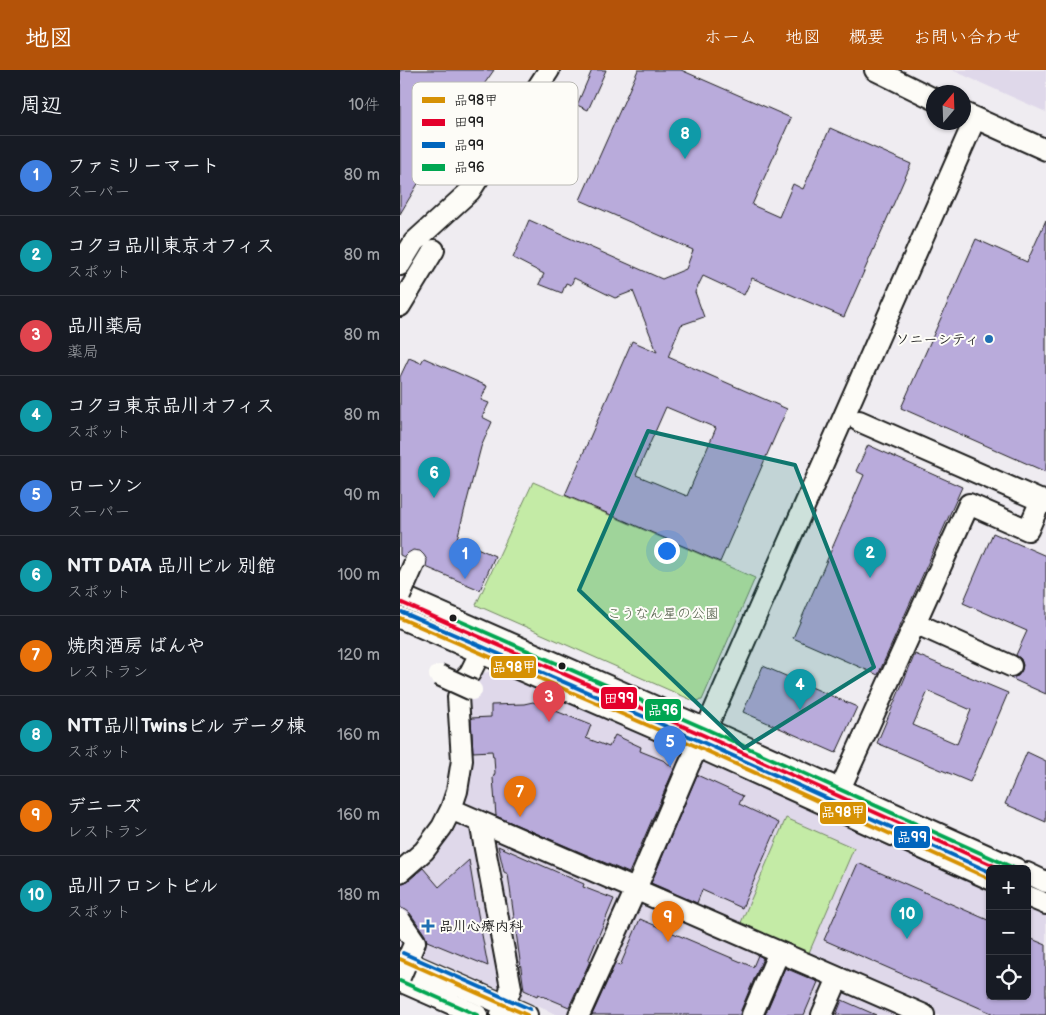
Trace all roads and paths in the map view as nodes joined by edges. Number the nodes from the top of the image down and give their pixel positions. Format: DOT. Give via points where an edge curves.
graph roads {
  1 [pos="548,70"];
  2 [pos="875,70"];
  3 [pos="540,82"];
  4 [pos="926,95"];
  5 [pos="971,117"];
  6 [pos="963,130"];
  7 [pos="1046,150"];
  8 [pos="474,185"];
  9 [pos="434,250"];
  10 [pos="400,265"];
  11 [pos="400,306"];
  12 [pos="859,421"];
  13 [pos="1044,502"];
  14 [pos="415,562"];
  15 [pos="400,595"];
  16 [pos="400,618"];
  17 [pos="915,623"];
  18 [pos="480,653"];
  19 [pos="1011,666"];
  20 [pos="439,675"];
  21 [pos="465,689"];
  22 [pos="702,738"];
  23 [pos="840,790"];
  24 [pos="451,809"];
  25 [pos="480,822"];
  26 [pos="1008,865"];
  27 [pos="400,872"];
  28 [pos="1031,875"];
  29 [pos="986,877"];
  30 [pos="1046,882"];
  31 [pos="636,889"];
  32 [pos="1031,898"];
  33 [pos="1046,904"];
  34 [pos="400,920"];
  35 [pos="779,952"];
  36 [pos="400,959"];
  37 [pos="400,977"];
  38 [pos="838,978"];
  39 [pos="400,981"];
  40 [pos="503,1010"];
  41 [pos="477,1015"];
  42 [pos="527,1015"];
  43 [pos="579,1015"];
  44 [pos="752,1015"];
  45 [pos="822,1015"];
  46 [pos="924,1015"];
  1 -- 3 [label="street"];
  2 -- 4 [label="street"];
  5 -- 7 [label="street"];
  6 -- 22 [label="street"];
  8 -- 10 [label="street" via="414,242"];
  9 -- 11 [label="street"];
  12 -- 13 [label="street"];
  13 -- 17 [label="street" via="1028,530 969,504"];
  14 -- 15 [label="street, bridge"];
  15 -- 22 [label="street"];
  16 -- 18 [label="street"];
  17 -- 19 [label="street"];
  17 -- 23 [label="street"];
  18 -- 21 [label="street"];
  18 -- 22 [label="street"];
  20 -- 21 [label="street, bridge"];
  21 -- 24 [label="street" via="462,760"];
  22 -- 23 [label="street"];
  22 -- 29 [label="street"];
  22 -- 31 [label="street"];
  23 -- 26 [label="street"];
  24 -- 25 [label="street"];
  24 -- 27 [label="street" via="442,828 424,851"];
  25 -- 31 [label="street"];
  25 -- 40 [label="street" via="511,988"];
  28 -- 30 [label="street"];
  31 -- 35 [label="street"];
  31 -- 43 [label="street"];
  32 -- 33 [label="street"];
  34 -- 37 [label="street, bridge" via="415,942"];
  35 -- 38 [label="street"];
  35 -- 44 [label="street"];
  36 -- 40 [label="street"];
  38 -- 45 [label="street"];
  38 -- 46 [label="street"];
  39 -- 41 [label="street"];
  40 -- 42 [label="street"];
}
